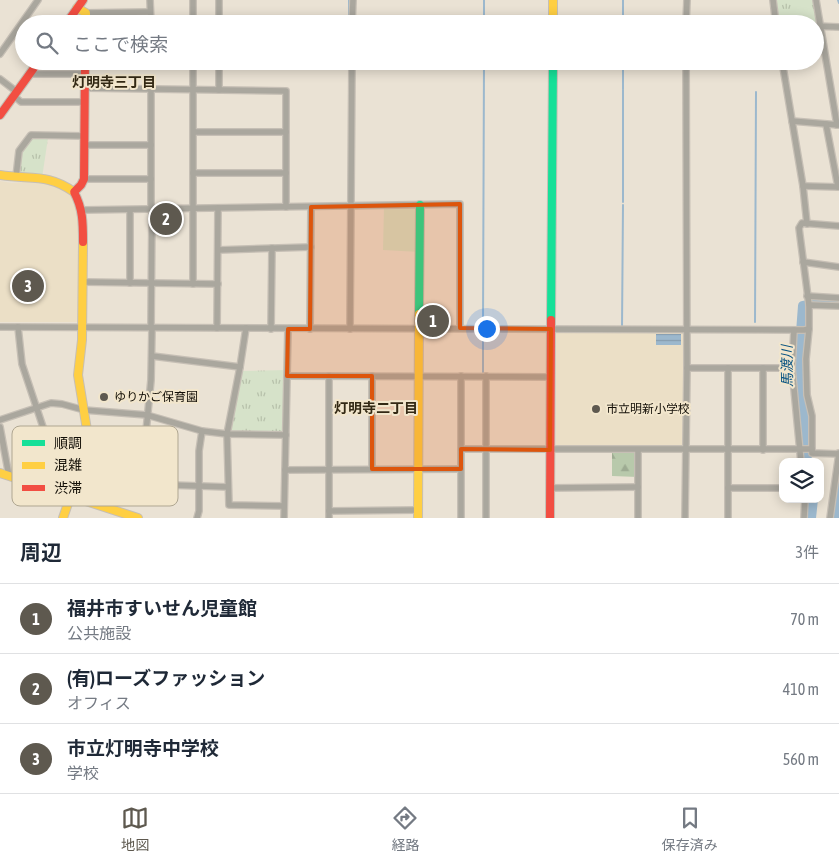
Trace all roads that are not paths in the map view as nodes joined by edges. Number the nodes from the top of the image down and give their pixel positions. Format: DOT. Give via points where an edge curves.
graph roads {
  1 [pos="38,0"];
  2 [pos="83,0"];
  3 [pos="150,0"];
  4 [pos="193,0"];
  5 [pos="219,0"];
  6 [pos="353,0"];
  7 [pos="553,0"];
  8 [pos="686,0"];
  9 [pos="772,0"];
  10 [pos="816,0"];
  11 [pos="77,8"];
  12 [pos="150,12"];
  13 [pos="86,13"];
  14 [pos="27,15"];
  15 [pos="72,15"];
  16 [pos="193,15"];
  17 [pos="219,15"];
  18 [pos="352,15"];
  19 [pos="553,15"];
  20 [pos="686,15"];
  21 [pos="774,15"];
  22 [pos="817,15"];
  23 [pos="824,26"];
  24 [pos="839,27"];
  25 [pos="15,33"];
  26 [pos="0,54"];
  27 [pos="824,56"];
  28 [pos="32,70"];
  29 [pos="85,70"];
  30 [pos="193,70"];
  31 [pos="219,70"];
  32 [pos="352,70"];
  33 [pos="553,70"];
  34 [pos="686,70"];
  35 [pos="784,70"];
  36 [pos="29,74"];
  37 [pos="85,74"];
  38 [pos="0,79"];
  39 [pos="85,88"];
  40 [pos="151,88"];
  41 [pos="193,90"];
  42 [pos="218,90"];
  43 [pos="15,94"];
  44 [pos="85,102"];
  45 [pos="0,116"];
  46 [pos="792,121"];
  47 [pos="826,124"];
  48 [pos="838,125"];
  49 [pos="194,132"];
  50 [pos="286,132"];
  51 [pos="85,136"];
  52 [pos="84,145"];
  53 [pos="151,145"];
  54 [pos="193,173"];
  55 [pos="286,173"];
  56 [pos="0,175"];
  57 [pos="16,177"];
  58 [pos="151,178"];
  59 [pos="84,179"];
  60 [pos="803,186"];
  61 [pos="838,187"];
  62 [pos="74,192"];
  63 [pos="420,205"];
  64 [pos="351,206"];
  65 [pos="286,207"];
  66 [pos="312,207"];
  67 [pos="193,208"];
  68 [pos="218,208"];
  69 [pos="151,209"];
  70 [pos="83,210"];
  71 [pos="130,210"];
  72 [pos="807,224"];
  73 [pos="839,226"];
  74 [pos="311,247"];
  75 [pos="272,248"];
  76 [pos="218,250"];
  77 [pos="803,262"];
  78 [pos="839,267"];
  79 [pos="84,282"];
  80 [pos="130,283"];
  81 [pos="152,283"];
  82 [pos="193,284"];
  83 [pos="218,284"];
  84 [pos="808,296"];
  85 [pos="839,298"];
  86 [pos="809,305"];
  87 [pos="839,306"];
  88 [pos="0,327"];
  89 [pos="18,327"];
  90 [pos="82,328"];
  91 [pos="152,328"];
  92 [pos="217,328"];
  93 [pos="246,328"];
  94 [pos="271,328"];
  95 [pos="350,328"];
  96 [pos="419,328"];
  97 [pos="460,328"];
  98 [pos="551,328"];
  99 [pos="288,329"];
  100 [pos="310,329"];
  101 [pos="686,329"];
  102 [pos="801,330"];
  103 [pos="152,356"];
  104 [pos="240,367"];
  105 [pos="687,368"];
  106 [pos="728,368"];
  107 [pos="763,368"];
  108 [pos="792,368"];
  109 [pos="287,376"];
  110 [pos="329,376"];
  111 [pos="372,376"];
  112 [pos="419,376"];
  113 [pos="461,376"];
  114 [pos="486,376"];
  115 [pos="550,376"];
  116 [pos="37,408"];
  117 [pos="84,410"];
  118 [pos="147,415"];
  119 [pos="0,420"];
  120 [pos="43,426"];
  121 [pos="86,426"];
  122 [pos="146,426"];
  123 [pos="0,427"];
  124 [pos="202,431"];
  125 [pos="227,434"];
  126 [pos="286,435"];
  127 [pos="461,449"];
  128 [pos="812,449"];
  129 [pos="486,450"];
  130 [pos="550,450"];
  131 [pos="638,450"];
  132 [pos="686,450"];
  133 [pos="728,450"];
  134 [pos="763,450"];
  135 [pos="800,450"];
  136 [pos="839,454"];
  137 [pos="801,458"];
  138 [pos="329,469"];
  139 [pos="418,469"];
  140 [pos="461,469"];
  141 [pos="285,470"];
  142 [pos="372,470"];
  143 [pos="0,473"];
  144 [pos="9,476"];
  145 [pos="12,477"];
  146 [pos="178,486"];
  147 [pos="198,487"];
  148 [pos="228,487"];
  149 [pos="638,487"];
  150 [pos="550,488"];
  151 [pos="728,488"];
  152 [pos="779,488"];
  153 [pos="805,503"];
  154 [pos="68,506"];
  155 [pos="100,506"];
  156 [pos="284,506"];
  157 [pos="329,511"];
  158 [pos="418,514"];
  159 [pos="63,518"];
  160 [pos="138,518"];
  161 [pos="197,518"];
  162 [pos="284,518"];
  163 [pos="329,518"];
  164 [pos="461,518"];
  165 [pos="486,518"];
  166 [pos="550,518"];
  167 [pos="638,518"];
  168 [pos="685,518"];
  169 [pos="728,518"];
  170 [pos="804,518"];
  171 [pos="830,518"];
  1 -- 14 [label="street"];
  2 -- 11 [label="street"];
  3 -- 12 [label="street"];
  4 -- 16 [label="street"];
  5 -- 17 [label="street"];
  6 -- 18 [label="street"];
  7 -- 19 [label="street"];
  8 -- 20 [label="street"];
  9 -- 21 [label="street"];
  10 -- 22 [label="street"];
  11 -- 13 [label="street"];
  11 -- 15 [label="street"];
  12 -- 13 [label="street"];
  23 -- 24 [label="street"];
  25 -- 26 [label="street"];
  27 -- 48 [label="street"];
  28 -- 36 [label="street"];
  29 -- 37 [label="street"];
  30 -- 41 [label="street"];
  31 -- 42 [label="street"];
  32 -- 64 [label="street"];
  33 -- 98 [label="street"];
  34 -- 101 [label="street"];
  35 -- 46 [label="street"];
  36 -- 37 [label="street"];
  36 -- 43 [label="street"];
  37 -- 39 [label="street"];
  38 -- 43 [label="street"];
  39 -- 40 [label="street"];
  39 -- 44 [label="street"];
  40 -- 41 [label="street"];
  40 -- 53 [label="street"];
  41 -- 42 [label="street"];
  41 -- 49 [label="street"];
  42 -- 50 [label="street" via="286,91"];
  43 -- 44 [label="street" via="21,102"];
  43 -- 45 [label="street"];
  44 -- 51 [label="street"];
  46 -- 47 [label="street"];
  46 -- 60 [label="street"];
  47 -- 48 [label="street"];
  47 -- 61 [label="street"];
  49 -- 50 [label="street"];
  49 -- 54 [label="street"];
  50 -- 55 [label="street"];
  51 -- 52 [label="street"];
  51 -- 57 [label="street" via="31,135 19,151"];
  52 -- 53 [label="street"];
  52 -- 59 [label="street"];
  53 -- 58 [label="street"];
  54 -- 55 [label="street"];
  54 -- 67 [label="street"];
  55 -- 65 [label="street"];
  56 -- 57 [label="street"];
  57 -- 62 [label="street" via="54,179"];
  58 -- 59 [label="street"];
  58 -- 69 [label="street"];
  59 -- 62 [label="street"];
  60 -- 61 [label="street"];
  60 -- 72 [label="street"];
  62 -- 70 [label="street"];
  63 -- 64 [label="street"];
  63 -- 96 [label="street"];
  63 -- 97 [label="street" via="460,204"];
  64 -- 66 [label="street"];
  64 -- 95 [label="street"];
  65 -- 66 [label="street"];
  65 -- 68 [label="street"];
  66 -- 74 [label="street"];
  67 -- 68 [label="street"];
  67 -- 69 [label="street"];
  67 -- 82 [label="street"];
  68 -- 76 [label="street"];
  69 -- 71 [label="street"];
  69 -- 81 [label="street"];
  70 -- 71 [label="street"];
  70 -- 79 [label="street"];
  71 -- 80 [label="street"];
  72 -- 73 [label="street"];
  72 -- 77 [label="street" via="799,228"];
  74 -- 75 [label="street"];
  74 -- 100 [label="street"];
  75 -- 76 [label="street"];
  75 -- 94 [label="street"];
  76 -- 83 [label="street"];
  77 -- 78 [label="street"];
  77 -- 84 [label="street"];
  79 -- 80 [label="street"];
  79 -- 90 [label="street"];
  80 -- 81 [label="street"];
  81 -- 82 [label="street"];
  81 -- 91 [label="street"];
  82 -- 83 [label="street"];
  83 -- 92 [label="street"];
  84 -- 85 [label="street"];
  84 -- 86 [label="street"];
  86 -- 87 [label="street"];
  86 -- 102 [label="street"];
  88 -- 89 [label="street"];
  89 -- 90 [label="street"];
  89 -- 116 [label="street" via="22,364"];
  90 -- 91 [label="street"];
  90 -- 117 [label="street" via="78,375"];
  91 -- 92 [label="street"];
  91 -- 103 [label="street"];
  92 -- 93 [label="street"];
  93 -- 94 [label="street"];
  93 -- 104 [label="street"];
  94 -- 99 [label="street"];
  95 -- 96 [label="street"];
  95 -- 100 [label="street"];
  96 -- 97 [label="street"];
  96 -- 112 [label="street"];
  97 -- 98 [label="street"];
  98 -- 101 [label="street"];
  98 -- 115 [label="street"];
  99 -- 100 [label="street"];
  99 -- 109 [label="street"];
  101 -- 102 [label="street"];
  101 -- 105 [label="street"];
  102 -- 108 [label="street"];
  102 -- 128 [label="street" via="812,416"];
  103 -- 104 [label="street"];
  103 -- 118 [label="street"];
  104 -- 125 [label="street"];
  105 -- 106 [label="street"];
  105 -- 132 [label="street"];
  106 -- 107 [label="street"];
  106 -- 133 [label="street"];
  107 -- 108 [label="street"];
  107 -- 134 [label="street"];
  108 -- 135 [label="street"];
  109 -- 110 [label="street"];
  109 -- 126 [label="street"];
  110 -- 111 [label="street"];
  110 -- 138 [label="street"];
  111 -- 112 [label="street"];
  111 -- 142 [label="street"];
  112 -- 113 [label="street"];
  112 -- 139 [label="street"];
  113 -- 114 [label="street"];
  113 -- 127 [label="street"];
  114 -- 115 [label="street"];
  114 -- 129 [label="street"];
  115 -- 130 [label="street"];
  116 -- 117 [label="street" via="51,403"];
  116 -- 119 [label="street"];
  116 -- 120 [label="street"];
  117 -- 118 [label="street"];
  117 -- 121 [label="street"];
  118 -- 122 [label="street"];
  118 -- 124 [label="street"];
  123 -- 144 [label="street"];
  124 -- 125 [label="street"];
  124 -- 147 [label="street"];
  125 -- 126 [label="street"];
  125 -- 148 [label="street"];
  126 -- 141 [label="street"];
  127 -- 129 [label="street"];
  127 -- 140 [label="street"];
  128 -- 135 [label="street"];
  128 -- 136 [label="street" via="812,454"];
  129 -- 130 [label="street"];
  129 -- 165 [label="street"];
  130 -- 131 [label="street"];
  130 -- 150 [label="street"];
  131 -- 132 [label="street"];
  131 -- 149 [label="street"];
  132 -- 133 [label="street"];
  132 -- 168 [label="street"];
  133 -- 134 [label="street"];
  133 -- 151 [label="street"];
  134 -- 135 [label="street"];
  135 -- 137 [label="street"];
  136 -- 171 [label="street"];
  138 -- 141 [label="street"];
  138 -- 142 [label="street"];
  138 -- 157 [label="street"];
  139 -- 140 [label="street"];
  139 -- 142 [label="street"];
  139 -- 158 [label="street"];
  140 -- 164 [label="street"];
  141 -- 156 [label="street"];
  143 -- 144 [label="street"];
  144 -- 145 [label="street"];
  146 -- 147 [label="street"];
  147 -- 148 [label="street"];
  147 -- 161 [label="street"];
  148 -- 156 [label="street" via="230,505"];
  149 -- 150 [label="street"];
  149 -- 167 [label="street"];
  150 -- 166 [label="street"];
  151 -- 152 [label="street"];
  151 -- 169 [label="street"];
  153 -- 170 [label="street"];
  154 -- 159 [label="street"];
  155 -- 160 [label="street"];
  156 -- 162 [label="street"];
  157 -- 158 [label="street"];
  157 -- 163 [label="street"];
}
